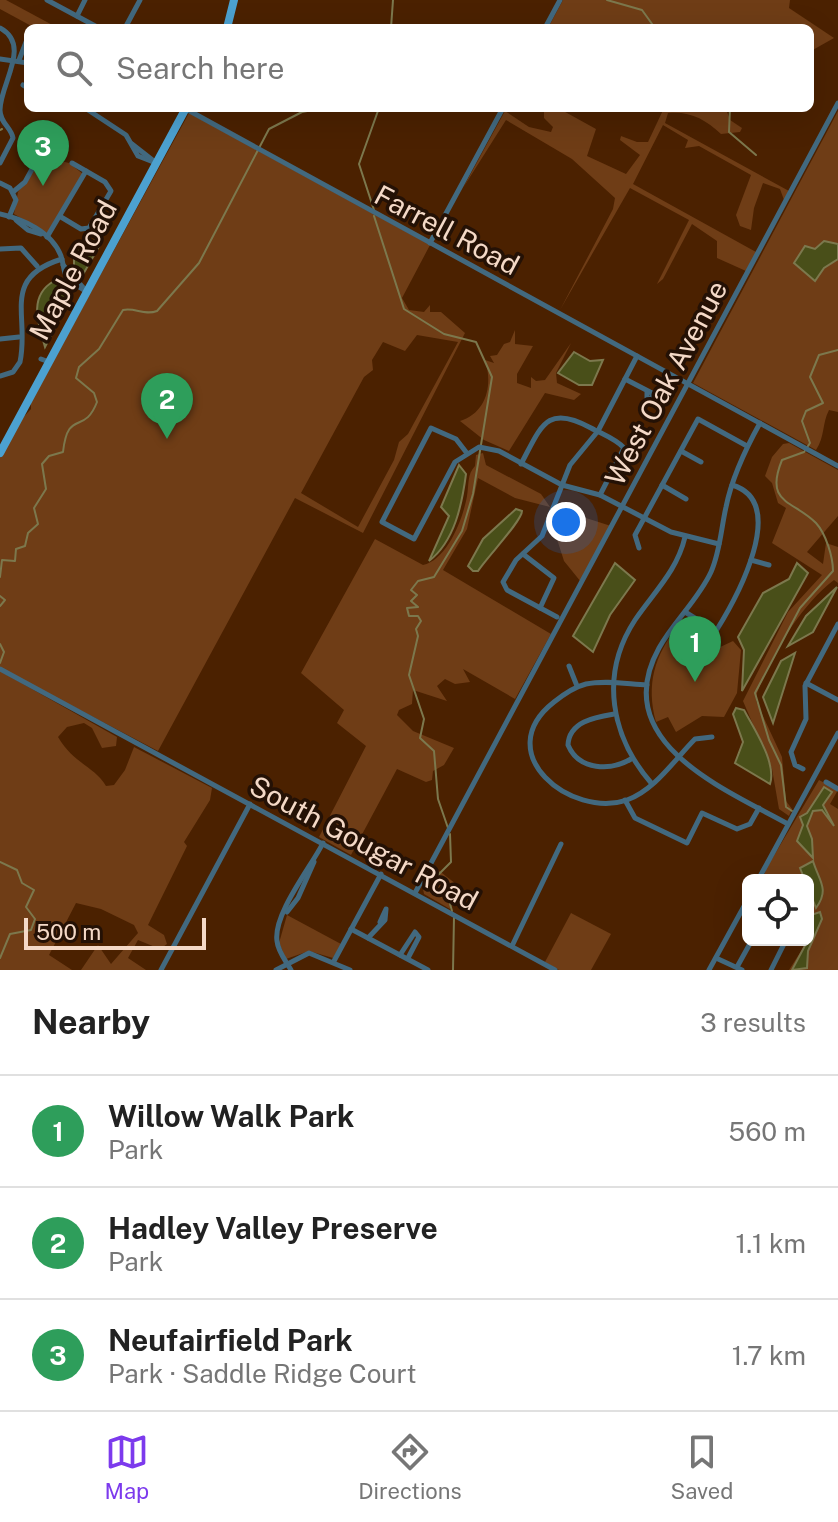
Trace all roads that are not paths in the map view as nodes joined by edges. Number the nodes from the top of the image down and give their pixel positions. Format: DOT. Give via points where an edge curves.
graph roads {
  1 [pos="47,0"];
  2 [pos="85,0"];
  3 [pos="140,0"];
  4 [pos="234,0"];
  5 [pos="560,0"];
  6 [pos="77,16"];
  7 [pos="92,24"];
  8 [pos="127,24"];
  9 [pos="228,24"];
  10 [pos="547,24"];
  11 [pos="0,28"];
  12 [pos="24,44"];
  13 [pos="0,59"];
  14 [pos="16,59"];
  15 [pos="24,62"];
  16 [pos="838,103"];
  17 [pos="92,112"];
  18 [pos="184,112"];
  19 [pos="191,112"];
  20 [pos="501,112"];
  21 [pos="0,114"];
  22 [pos="129,139"];
  23 [pos="43,149"];
  24 [pos="2,155"];
  25 [pos="0,163"];
  26 [pos="72,163"];
  27 [pos="156,163"];
  28 [pos="86,171"];
  29 [pos="0,183"];
  30 [pos="13,192"];
  31 [pos="0,214"];
  32 [pos="61,217"];
  33 [pos="12,218"];
  34 [pos="45,236"];
  35 [pos="430,243"];
  36 [pos="0,249"];
  37 [pos="62,262"];
  38 [pos="37,266"];
  39 [pos="87,292"];
  40 [pos="19,337"];
  41 [pos="0,339"];
  42 [pos="638,356"];
  43 [pos="3,376"];
  44 [pos="625,379"];
  45 [pos="689,384"];
  46 [pos="647,391"];
  47 [pos="760,423"];
  48 [pos="598,431"];
  49 [pos="747,446"];
  50 [pos="681,451"];
  51 [pos="466,452"];
  52 [pos="0,453"];
  53 [pos="701,462"];
  54 [pos="521,464"];
  55 [pos="838,466"];
  56 [pos="562,485"];
  57 [pos="662,485"];
  58 [pos="732,485"];
  59 [pos="600,495"];
  60 [pos="686,499"];
  61 [pos="622,508"];
  62 [pos="645,517"];
  63 [pos="685,537"];
  64 [pos="719,544"];
  65 [pos="639,548"];
  66 [pos="523,554"];
  67 [pos="751,560"];
  68 [pos="769,565"];
  69 [pos="540,608"];
  70 [pos="685,612"];
  71 [pos="561,616"];
  72 [pos="838,624"];
  73 [pos="569,666"];
  74 [pos="2,670"];
  75 [pos="613,683"];
  76 [pos="806,683"];
  77 [pos="647,685"];
  78 [pos="577,686"];
  79 [pos="838,700"];
  80 [pos="614,714"];
  81 [pos="838,733"];
  82 [pos="712,737"];
  83 [pos="677,758"];
  84 [pos="631,759"];
  85 [pos="815,775"];
  86 [pos="652,784"];
  87 [pos="838,789"];
  88 [pos="625,800"];
  89 [pos="250,804"];
  90 [pos="759,808"];
  91 [pos="788,824"];
  92 [pos="323,843"];
  93 [pos="561,844"];
  94 [pos="381,874"];
  95 [pos="761,874"];
  96 [pos="415,893"];
  97 [pos="742,910"];
  98 [pos="380,922"];
  99 [pos="351,929"];
  100 [pos="368,938"];
  101 [pos="512,946"];
  102 [pos="750,946"];
  103 [pos="783,946"];
  104 [pos="400,955"];
  105 [pos="717,956"];
  106 [pos="408,958"];
  107 [pos="334,961"];
  108 [pos="287,963"];
  109 [pos="740,969"];
  110 [pos="161,970"];
  111 [pos="276,970"];
  112 [pos="291,970"];
  113 [pos="350,970"];
  114 [pos="428,970"];
  115 [pos="555,970"];
  116 [pos="709,970"];
  117 [pos="771,970"];
  1 -- 6 [label="street"];
  2 -- 6 [label="street"];
  3 -- 8 [label="street"];
  4 -- 9 [label="main road"];
  5 -- 10 [label="street"];
  6 -- 7 [label="street"];
  11 -- 14 [label="street" via="13,39"];
  12 -- 14 [label="street"];
  13 -- 14 [label="street"];
  14 -- 15 [label="street"];
  14 -- 21 [label="street"];
  16 -- 45 [label="street, West Oak Avenue"];
  17 -- 22 [label="street"];
  18 -- 27 [label="main road, Maple Road"];
  19 -- 35 [label="street, Farrell Road"];
  20 -- 35 [label="street"];
  21 -- 24 [label="street" via="13,138"];
  22 -- 27 [label="street"];
  22 -- 27 [label="street" via="142,158"];
  23 -- 30 [label="street" via="25,182"];
  24 -- 25 [label="street"];
  26 -- 28 [label="street"];
  27 -- 39 [label="main road, Maple Road"];
  28 -- 32 [label="street"];
  28 -- 32 [label="street" via="110,187 102,209 86,229"];
  29 -- 30 [label="street"];
  30 -- 33 [label="street"];
  31 -- 33 [label="street"];
  32 -- 34 [label="street"];
  33 -- 34 [label="street"];
  34 -- 37 [label="street"];
  35 -- 42 [label="street, Farrell Road"];
  36 -- 38 [label="street" via="21,248"];
  37 -- 38 [label="street"];
  37 -- 39 [label="street" via="69,282"];
  38 -- 40 [label="street" via="15,296"];
  39 -- 52 [label="main road, Maple Road" via="45,360"];
  40 -- 41 [label="street"];
  40 -- 43 [label="street" via="20,362"];
  42 -- 44 [label="street"];
  42 -- 45 [label="street, Farrell Road"];
  44 -- 46 [label="street"];
  44 -- 48 [label="street"];
  45 -- 47 [label="street, Farrell Road"];
  45 -- 61 [label="street, West Oak Avenue"];
  47 -- 49 [label="street"];
  47 -- 55 [label="street, Farrell Road"];
  48 -- 54 [label="street" via="567,416 554,417"];
  48 -- 56 [label="street" via="570,465"];
  48 -- 59 [label="street" via="624,448"];
  49 -- 50 [label="street" via="698,419"];
  49 -- 58 [label="street"];
  50 -- 53 [label="street"];
  50 -- 57 [label="street"];
  51 -- 51 [label="street" via="455,462 412,539 385,524 382,518 429,431 434,428 454,438"];
  51 -- 54 [label="street" via="480,447 499,451"];
  54 -- 56 [label="street"];
  56 -- 59 [label="street"];
  56 -- 66 [label="street" via="542,536"];
  57 -- 60 [label="street"];
  57 -- 62 [label="street"];
  58 -- 64 [label="street"];
  58 -- 67 [label="street" via="750,494 758,510"];
  59 -- 61 [label="street"];
  61 -- 62 [label="street"];
  61 -- 71 [label="street, West Oak Avenue"];
  62 -- 63 [label="street"];
  62 -- 65 [label="street" via="635,535"];
  63 -- 64 [label="street"];
  63 -- 75 [label="street" via="673,570 624,641"];
  64 -- 70 [label="street" via="709,577"];
  66 -- 69 [label="street" via="554,578"];
  66 -- 69 [label="street" via="503,584"];
  67 -- 68 [label="street"];
  67 -- 70 [label="street" via="737,598 716,631"];
  69 -- 71 [label="street"];
  70 -- 77 [label="street" via="659,648"];
  71 -- 96 [label="street, West Oak Avenue"];
  72 -- 76 [label="street"];
  73 -- 78 [label="street"];
  74 -- 89 [label="street, South Gougar Road"];
  75 -- 77 [label="street"];
  75 -- 78 [label="street"];
  75 -- 80 [label="street"];
  76 -- 79 [label="street"];
  76 -- 85 [label="street" via="806,719 791,752 795,765"];
  77 -- 83 [label="street" via="654,723"];
  78 -- 88 [label="street" via="536,719 529,739 532,762 549,780 580,798 596,803"];
  80 -- 84 [label="street"];
  80 -- 84 [label="street" via="586,720 573,731 568,745 576,757 595,767 613,768"];
  81 -- 85 [label="street"];
  82 -- 83 [label="street" via="695,739"];
  83 -- 86 [label="street"];
  83 -- 90 [label="street"];
  84 -- 86 [label="street"];
  85 -- 87 [label="street"];
  85 -- 91 [label="street"];
  86 -- 88 [label="street"];
  88 -- 90 [label="street" via="635,818 687,843 702,813 737,829 750,824"];
  89 -- 92 [label="street, South Gougar Road"];
  89 -- 110 [label="street"];
  90 -- 91 [label="street"];
  91 -- 95 [label="street"];
  92 -- 94 [label="street, South Gougar Road"];
  92 -- 108 [label="street" via="296,886 276,938"];
  93 -- 101 [label="street"];
  94 -- 96 [label="street, South Gougar Road"];
  94 -- 99 [label="street"];
  96 -- 101 [label="street, South Gougar Road"];
  97 -- 105 [label="street"];
  98 -- 100 [label="street"];
  99 -- 100 [label="street"];
  99 -- 107 [label="street"];
  100 -- 104 [label="street"];
  101 -- 115 [label="street, South Gougar Road"];
  102 -- 109 [label="street"];
  103 -- 117 [label="street"];
  104 -- 106 [label="street"];
  104 -- 106 [label="street" via="415,932 419,937"];
  105 -- 109 [label="street"];
  105 -- 116 [label="street"];
  106 -- 114 [label="street"];
  107 -- 108 [label="street" via="309,953"];
  107 -- 113 [label="street"];
  108 -- 111 [label="street"];
  108 -- 112 [label="street"];
}
